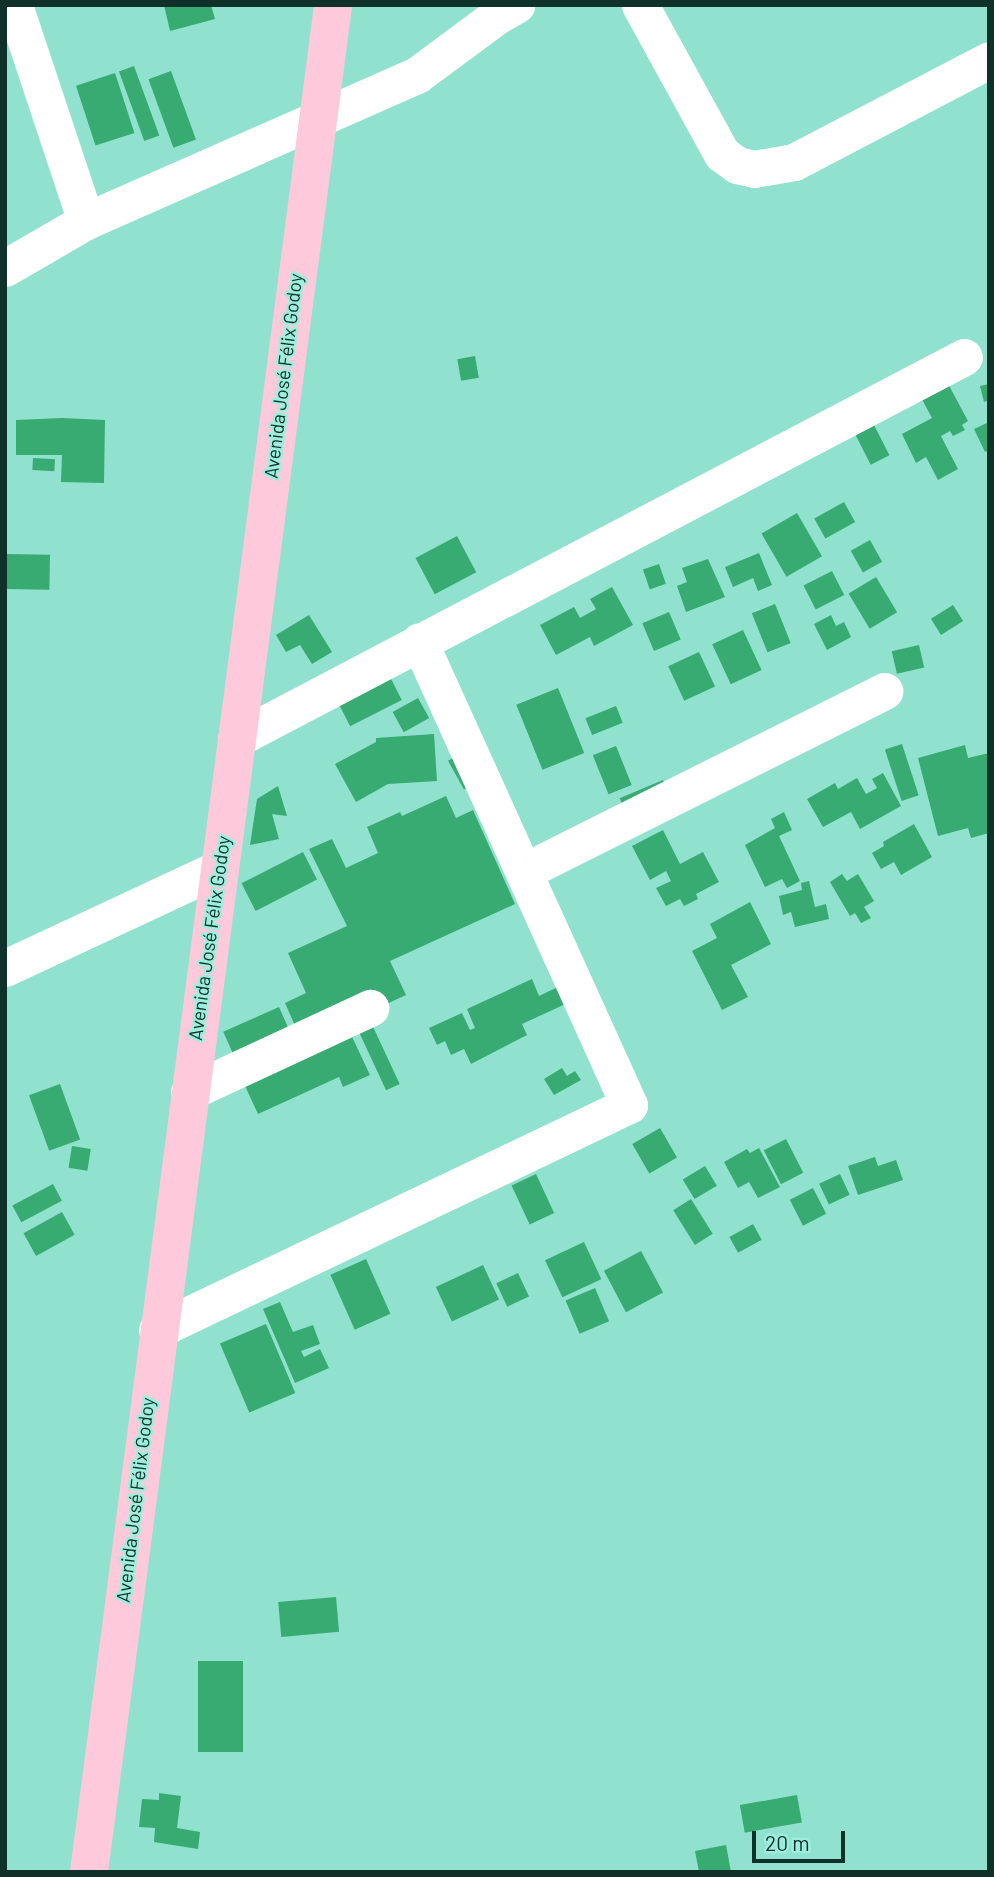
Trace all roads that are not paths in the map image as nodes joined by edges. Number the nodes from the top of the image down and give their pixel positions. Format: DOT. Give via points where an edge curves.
graph roads {
  1 [pos="14,5"];
  2 [pos="332,5"];
  3 [pos="516,5"];
  4 [pos="640,5"];
  5 [pos="989,60"];
  6 [pos="317,121"];
  7 [pos="86,221"];
  8 [pos="5,268"];
  9 [pos="964,357"];
  10 [pos="419,641"];
  11 [pos="885,691"];
  12 [pos="236,739"];
  13 [pos="219,868"];
  14 [pos="525,871"];
  15 [pos="5,968"];
  16 [pos="370,1008"];
  17 [pos="189,1093"];
  18 [pos="157,1330"];
  19 [pos="89,1872"];
  1 -- 7 [label="street"];
  2 -- 6 [label="main road, Avenida José Félix Godoy"];
  3 -- 6 [label="street" via="417,75"];
  4 -- 5 [label="street" via="722,154 737,165 754,169 794,162"];
  6 -- 7 [label="street"];
  6 -- 12 [label="main road, Avenida José Félix Godoy"];
  7 -- 8 [label="street"];
  9 -- 10 [label="street"];
  10 -- 12 [label="street"];
  10 -- 14 [label="street"];
  11 -- 14 [label="street"];
  12 -- 13 [label="main road, Avenida José Félix Godoy"];
  13 -- 15 [label="street"];
  13 -- 17 [label="main road, Avenida José Félix Godoy"];
  14 -- 18 [label="street" via="629,1105"];
  16 -- 17 [label="street"];
  17 -- 18 [label="main road, Avenida José Félix Godoy"];
  18 -- 19 [label="main road, Avenida José Félix Godoy"];
}
